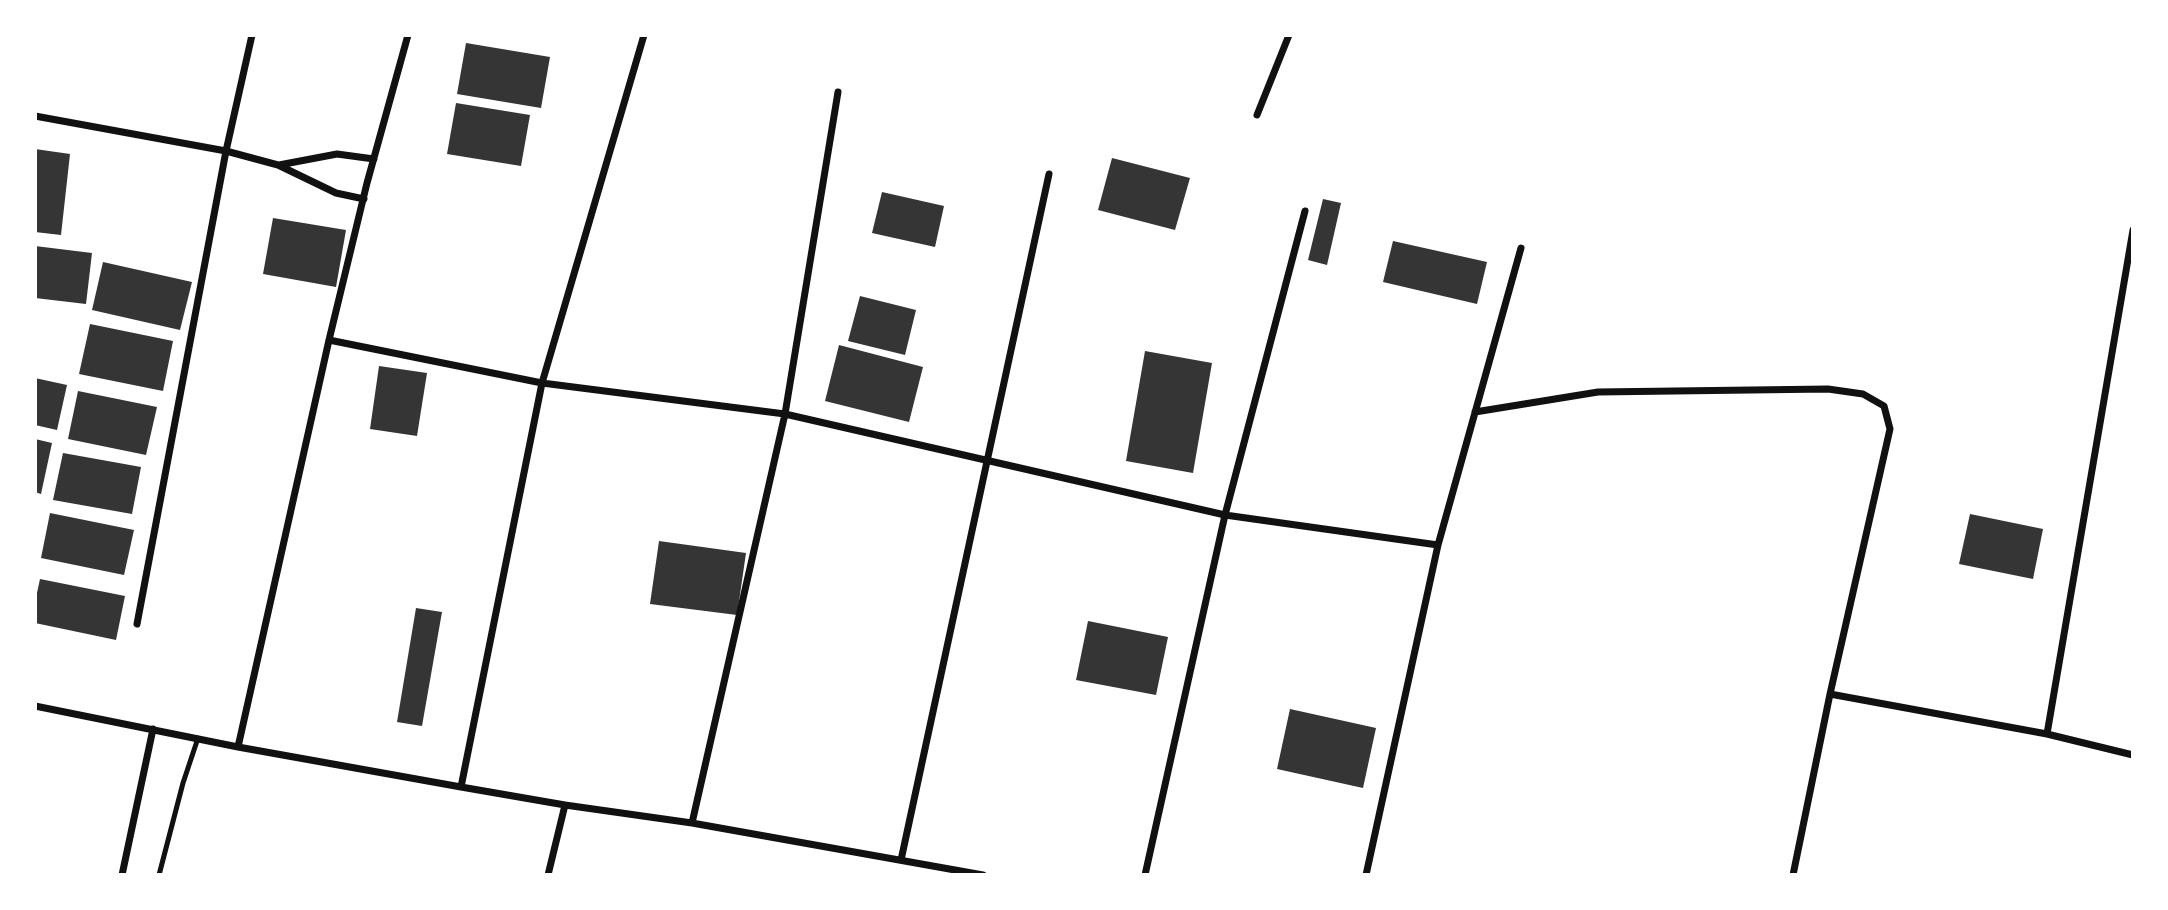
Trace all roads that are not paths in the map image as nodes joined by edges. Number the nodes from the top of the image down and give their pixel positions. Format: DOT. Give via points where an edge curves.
graph roads {
  1 [pos="252,35"];
  2 [pos="408,35"];
  3 [pos="644,35"];
  4 [pos="1290,35"];
  5 [pos="838,92"];
  6 [pos="1257,115"];
  7 [pos="35,116"];
  8 [pos="226,151"];
  9 [pos="374,159"];
  10 [pos="278,165"];
  11 [pos="1049,174"];
  12 [pos="364,199"];
  13 [pos="1305,211"];
  14 [pos="2133,230"];
  15 [pos="1521,248"];
  16 [pos="329,340"];
  17 [pos="542,383"];
  18 [pos="1475,412"];
  19 [pos="785,414"];
  20 [pos="988,461"];
  21 [pos="1225,515"];
  22 [pos="1438,545"];
  23 [pos="137,624"];
  24 [pos="1830,694"];
  25 [pos="35,706"];
  26 [pos="153,729"];
  27 [pos="2047,734"];
  28 [pos="198,738"];
  29 [pos="238,747"];
  30 [pos="2133,755"];
  31 [pos="461,787"];
  32 [pos="565,805"];
  33 [pos="692,823"];
  34 [pos="901,860"];
  35 [pos="971,874"];
  36 [pos="122,875"];
  37 [pos="159,875"];
  38 [pos="548,875"];
  39 [pos="983,875"];
  40 [pos="1145,875"];
  41 [pos="1366,875"];
  42 [pos="1793,875"];
  1 -- 8 [label="street"];
  2 -- 9 [label="street"];
  3 -- 17 [label="street"];
  4 -- 6 [label="street"];
  5 -- 19 [label="street"];
  7 -- 8 [label="street"];
  8 -- 10 [label="street"];
  8 -- 23 [label="street"];
  9 -- 10 [label="street" via="337,154"];
  9 -- 12 [label="street"];
  10 -- 12 [label="street" via="336,193"];
  11 -- 20 [label="street"];
  12 -- 16 [label="street"];
  13 -- 21 [label="street"];
  14 -- 27 [label="street"];
  15 -- 18 [label="street"];
  16 -- 17 [label="street"];
  16 -- 29 [label="street"];
  17 -- 19 [label="street"];
  17 -- 31 [label="street"];
  18 -- 22 [label="street"];
  18 -- 24 [label="street" via="1598,393 1801,389 1863,394 1884,406 1890,429"];
  19 -- 20 [label="street"];
  19 -- 33 [label="street"];
  20 -- 21 [label="street"];
  20 -- 34 [label="street"];
  21 -- 22 [label="street"];
  21 -- 40 [label="street"];
  22 -- 41 [label="street"];
  24 -- 27 [label="street"];
  24 -- 42 [label="street"];
  25 -- 26 [label="street"];
  26 -- 28 [label="street"];
  26 -- 36 [label="street"];
  27 -- 30 [label="street"];
  28 -- 29 [label="street"];
  28 -- 37 [label="lane"];
  29 -- 31 [label="street"];
  31 -- 32 [label="street"];
  32 -- 33 [label="street"];
  32 -- 38 [label="street"];
  33 -- 34 [label="street"];
  34 -- 35 [label="street"];
  35 -- 39 [label="street"];
}
